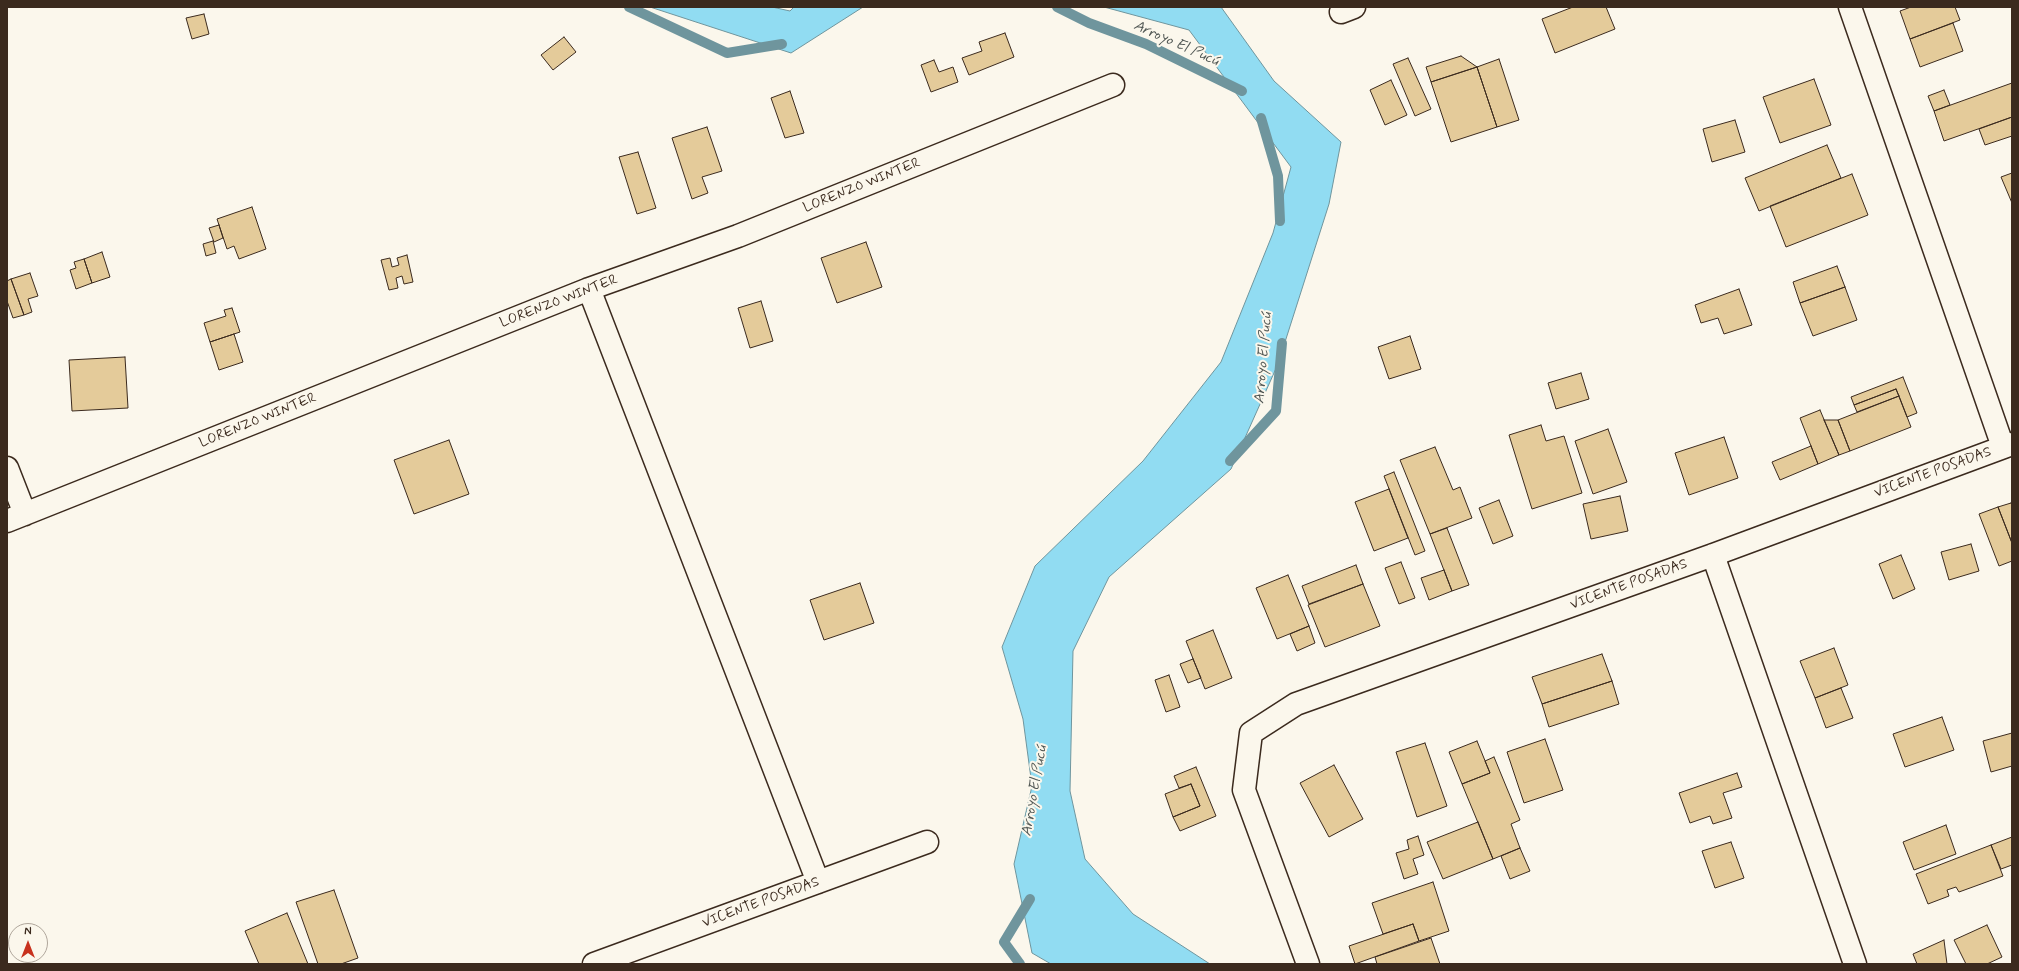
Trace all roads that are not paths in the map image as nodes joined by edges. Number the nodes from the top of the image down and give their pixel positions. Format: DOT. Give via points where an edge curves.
graph roads {
  1 [pos="1850,7"];
  2 [pos="1113,85"];
  3 [pos="589,289"];
  4 [pos="2007,446"];
  5 [pos="7,468"];
  6 [pos="16,518"];
  7 [pos="1713,555"];
  8 [pos="927,842"];
  9 [pos="818,882"];
  10 [pos="594,964"];
  11 [pos="1308,964"];
  12 [pos="1855,964"];
  1 -- 4 [label="street"];
  2 -- 3 [label="street, LORENZO WINTER" via="738,236"];
  3 -- 6 [label="street, LORENZO WINTER"];
  3 -- 9 [label="street"];
  4 -- 7 [label="street, VICENTE POSADAS"];
  5 -- 6 [label="street"];
  7 -- 11 [label="street, VICENTE POSADAS" via="1296,704 1251,733 1244,790"];
  7 -- 12 [label="street"];
  8 -- 9 [label="street, VICENTE POSADAS"];
  9 -- 10 [label="street, VICENTE POSADAS"];
}
